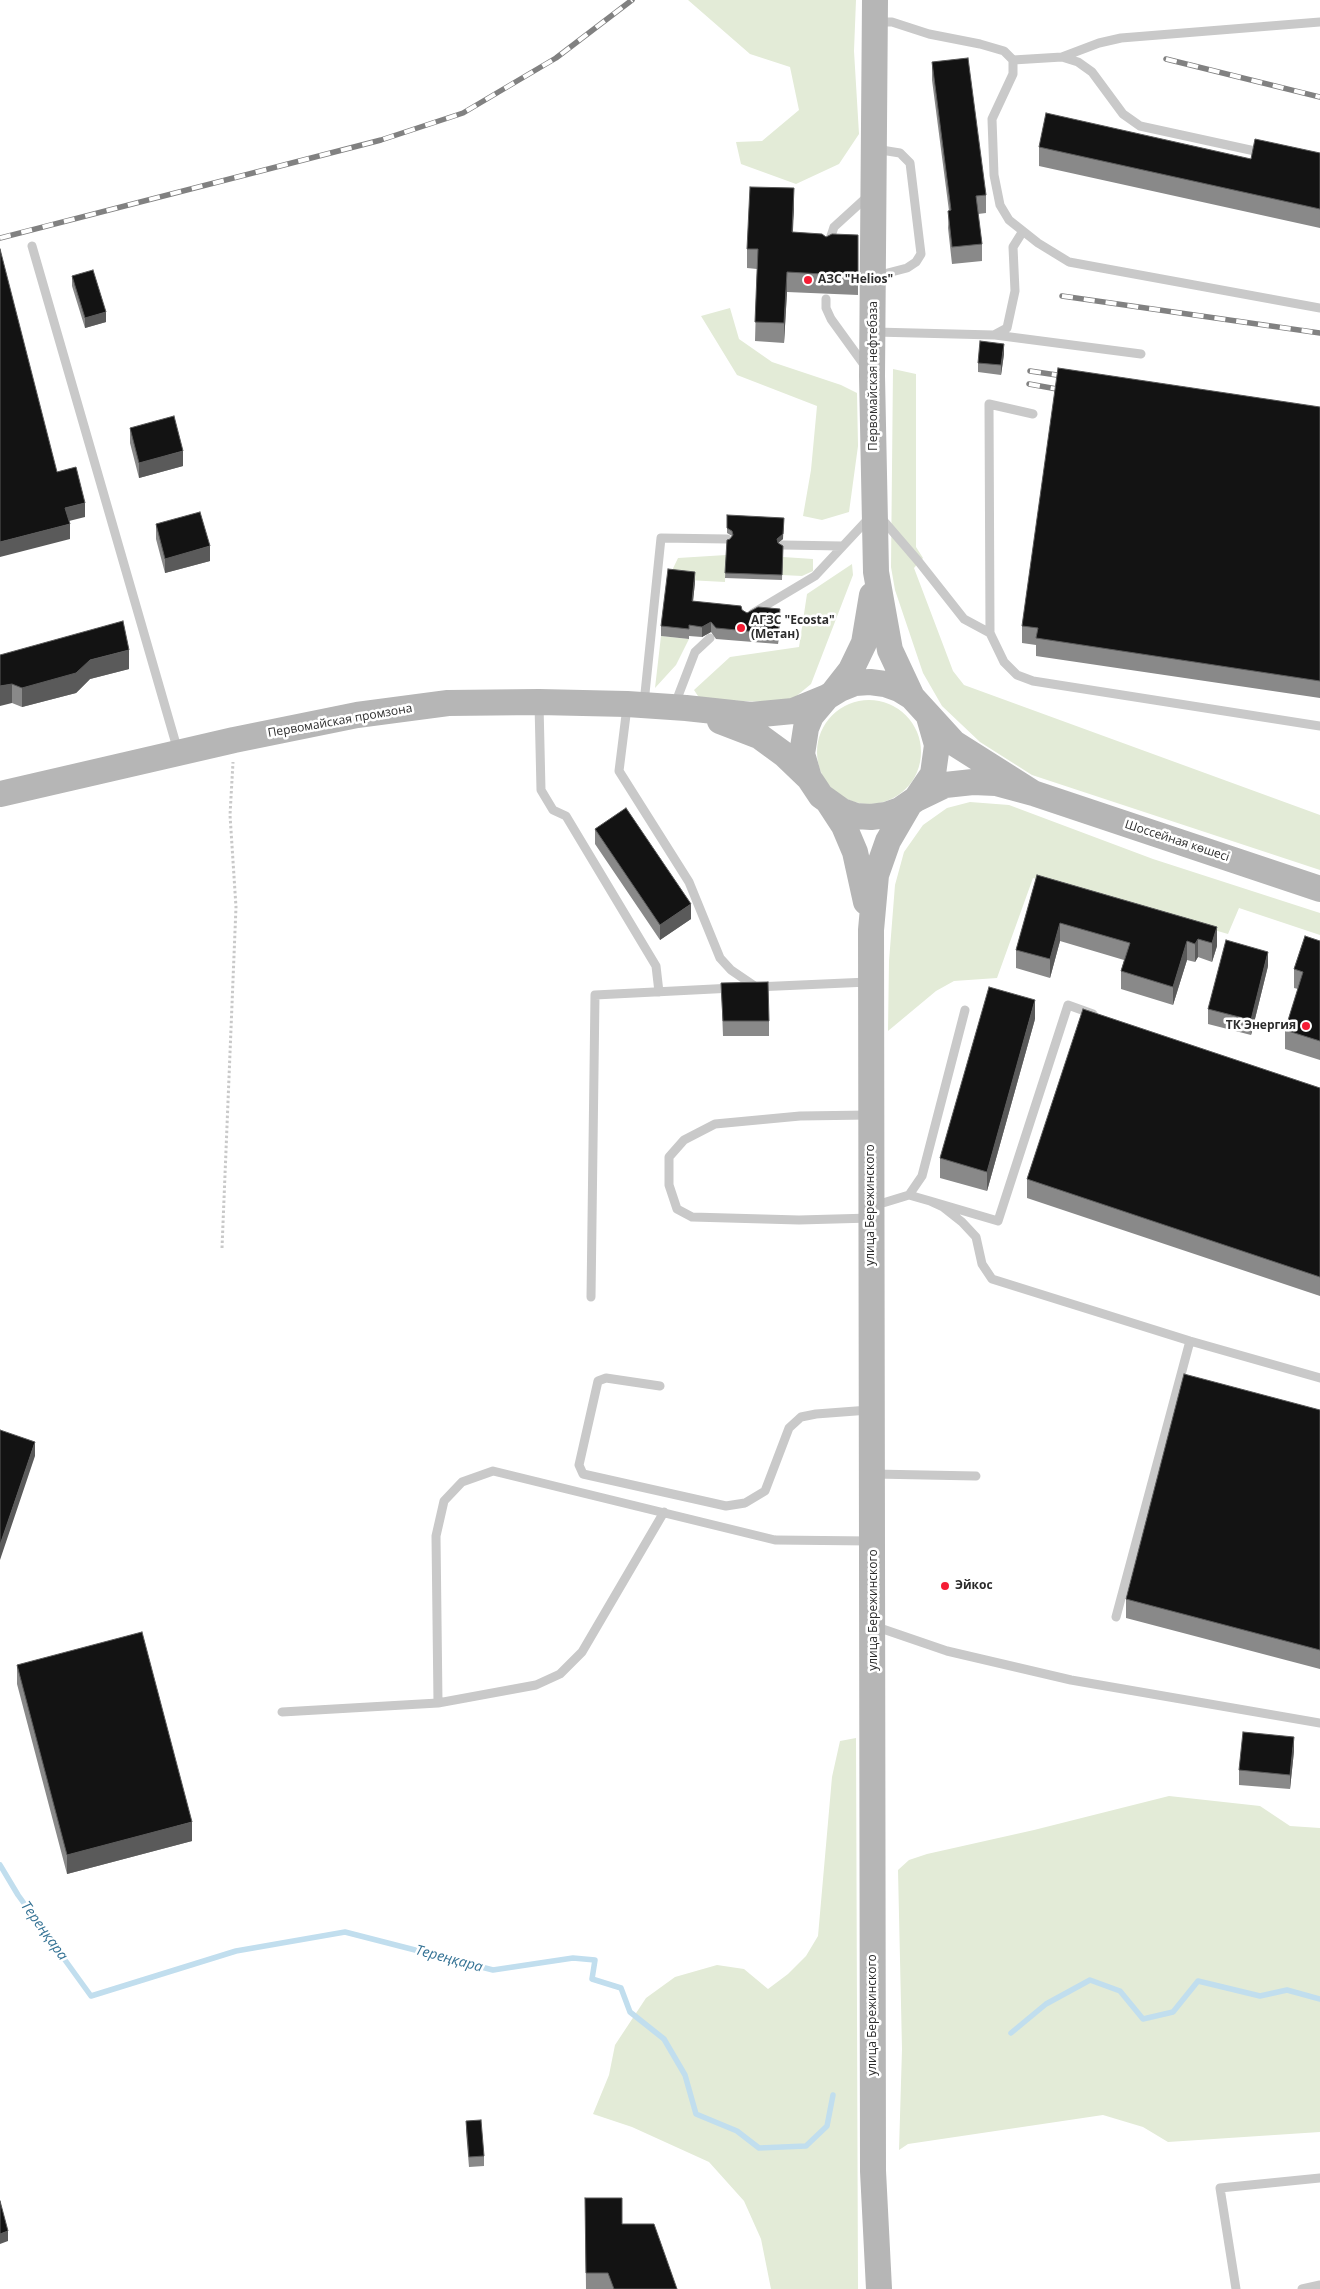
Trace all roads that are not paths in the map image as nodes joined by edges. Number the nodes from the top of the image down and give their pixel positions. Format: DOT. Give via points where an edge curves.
graph roads {
  1 [pos="875,11"];
  2 [pos="1320,22"];
  3 [pos="1062,57"];
  4 [pos="1013,60"];
  5 [pos="875,149"];
  6 [pos="1276,156"];
  7 [pos="874,191"];
  8 [pos="1023,231"];
  9 [pos="32,246"];
  10 [pos="827,250"];
  11 [pos="873,277"];
  12 [pos="826,299"];
  13 [pos="1320,308"];
  14 [pos="872,332"];
  15 [pos="994,335"];
  16 [pos="1141,354"];
  17 [pos="872,376"];
  18 [pos="1032,414"];
  19 [pos="875,511"];
  20 [pos="727,539"];
  21 [pos="783,545"];
  22 [pos="842,546"];
  23 [pos="876,572"];
  24 [pos="747,616"];
  25 [pos="990,633"];
  26 [pos="710,638"];
  27 [pos="830,695"];
  28 [pos="912,697"];
  29 [pos="539,702"];
  30 [pos="635,705"];
  31 [pos="680,707"];
  32 [pos="929,717"];
  33 [pos="1320,726"];
  34 [pos="179,753"];
  35 [pos="809,778"];
  36 [pos="1033,793"];
  37 [pos="0,794"];
  38 [pos="912,802"];
  39 [pos="829,803"];
  40 [pos="1320,889"];
  41 [pos="871,930"];
  42 [pos="871,982"];
  43 [pos="756,987"];
  44 [pos="659,992"];
  45 [pos="965,1010"];
  46 [pos="1106,1018"];
  47 [pos="871,1115"];
  48 [pos="909,1195"];
  49 [pos="930,1201"];
  50 [pos="871,1213"];
  51 [pos="591,1297"];
  52 [pos="1190,1341"];
  53 [pos="1320,1378"];
  54 [pos="660,1386"];
  55 [pos="872,1410"];
  56 [pos="872,1474"];
  57 [pos="976,1476"];
  58 [pos="664,1512"];
  59 [pos="873,1541"];
  60 [pos="1116,1617"];
  61 [pos="874,1626"];
  62 [pos="438,1703"];
  63 [pos="282,1712"];
  64 [pos="1320,1723"];
  65 [pos="1320,2178"];
  66 [pos="1320,2285"];
  67 [pos="879,2289"];
  68 [pos="1236,2289"];
  69 [pos="1302,2289"];
  1 -- 4 [label="lane" via="892,22 929,34 1004,51"];
  1 -- 5 [label="main road, Первомайская нефтебаза"];
  2 -- 3 [label="lane" via="1121,38"];
  3 -- 4 [label="lane"];
  3 -- 6 [label="lane" via="1078,62 1092,72 1122,114 1140,126"];
  4 -- 8 [label="lane" via="1013,74 992,119 994,175 1000,205 1009,220"];
  5 -- 7 [label="main road, Первомайская нефтебаза"];
  5 -- 11 [label="lane" via="900,154 910,163 920,254 916,262 907,268"];
  7 -- 10 [label="lane" via="834,227"];
  7 -- 11 [label="main road, Первомайская нефтебаза"];
  8 -- 13 [label="lane" via="1069,262"];
  8 -- 15 [label="lane" via="1012,247 1015,291 1008,328"];
  9 -- 34 [label="lane"];
  11 -- 14 [label="main road, Первомайская нефтебаза"];
  12 -- 17 [label="lane" via="831,319"];
  14 -- 15 [label="lane"];
  14 -- 17 [label="main road, Первомайская нефтебаза"];
  15 -- 16 [label="lane"];
  17 -- 19 [label="main road, Первомайская нефтебаза"];
  18 -- 25 [label="lane" via="989,404"];
  19 -- 22 [label="lane"];
  19 -- 23 [label="main road, Первомайская нефтебаза"];
  19 -- 25 [label="lane" via="964,619"];
  20 -- 30 [label="lane" via="661,538"];
  21 -- 22 [label="lane"];
  22 -- 24 [label="lane" via="815,576"];
  23 -- 27 [label="main road" via="864,643 851,670"];
  23 -- 28 [label="main road" via="890,650"];
  25 -- 33 [label="lane" via="1004,662 1017,674 1033,681"];
  26 -- 31 [label="lane" via="695,652"];
  27 -- 28 [label="main road" via="855,683 870,682 899,689"];
  27 -- 31 [label="main road, Первомайская промзона" via="793,711 751,715"];
  27 -- 35 [label="main road" via="815,711 806,728 802,754"];
  28 -- 32 [label="main road"];
  29 -- 30 [label="main road, Первомайская промзона"];
  29 -- 34 [label="main road, Первомайская промзона" via="448,703 357,715"];
  29 -- 44 [label="lane" via="541,790 552,810 566,816 656,966"];
  30 -- 31 [label="main road, Первомайская промзона"];
  30 -- 43 [label="lane" via="619,771 689,882 720,958"];
  31 -- 35 [label="main road" via="758,736 786,755"];
  32 -- 36 [label="main road" via="954,743"];
  32 -- 38 [label="main road" via="936,738 936,760 933,774"];
  34 -- 37 [label="main road, Первомайская промзона"];
  35 -- 39 [label="main road"];
  36 -- 38 [label="main road" via="996,783 973,782 945,785"];
  36 -- 40 [label="main road, Шоссейная көшесі"];
  38 -- 39 [label="main road" via="886,815 871,817 856,816"];
  38 -- 41 [label="main road" via="888,841 876,875"];
  39 -- 41 [label="main road" via="855,852"];
  41 -- 42 [label="main road, улица Бережинского"];
  42 -- 43 [label="lane"];
  42 -- 47 [label="main road, улица Бережинского"];
  43 -- 44 [label="lane"];
  44 -- 51 [label="lane" via="596,995"];
  45 -- 48 [label="lane" via="922,1176"];
  46 -- 49 [label="lane" via="1068,1005 998,1221"];
  47 -- 50 [label="main road, улица Бережинского"];
  47 -- 50 [label="lane" via="800,1116 715,1124 684,1140 669,1157 669,1185 678,1209 692,1217 807,1220"];
  48 -- 49 [label="lane"];
  48 -- 50 [label="lane"];
  49 -- 52 [label="lane" via="943,1207 976,1237 982,1264 992,1279"];
  50 -- 55 [label="main road, улица Бережинского"];
  52 -- 53 [label="lane"];
  52 -- 60 [label="lane"];
  54 -- 55 [label="lane" via="606,1378 598,1381 579,1465 583,1474 726,1506 745,1503 764,1491 789,1428 801,1417"];
  55 -- 56 [label="main road, улица Бережинского"];
  56 -- 57 [label="lane"];
  56 -- 59 [label="main road, улица Бережинского"];
  58 -- 59 [label="lane" via="776,1540"];
  58 -- 62 [label="lane" via="582,1652 560,1674 536,1686"];
  58 -- 62 [label="lane" via="493,1471 462,1482 444,1501 436,1536"];
  59 -- 61 [label="main road, улица Бережинского"];
  61 -- 64 [label="lane" via="947,1651 1071,1680"];
  61 -- 67 [label="main road, улица Бережинского" via="873,2171"];
  62 -- 63 [label="lane"];
  65 -- 68 [label="lane" via="1220,2188"];
  66 -- 69 [label="lane"];
}
